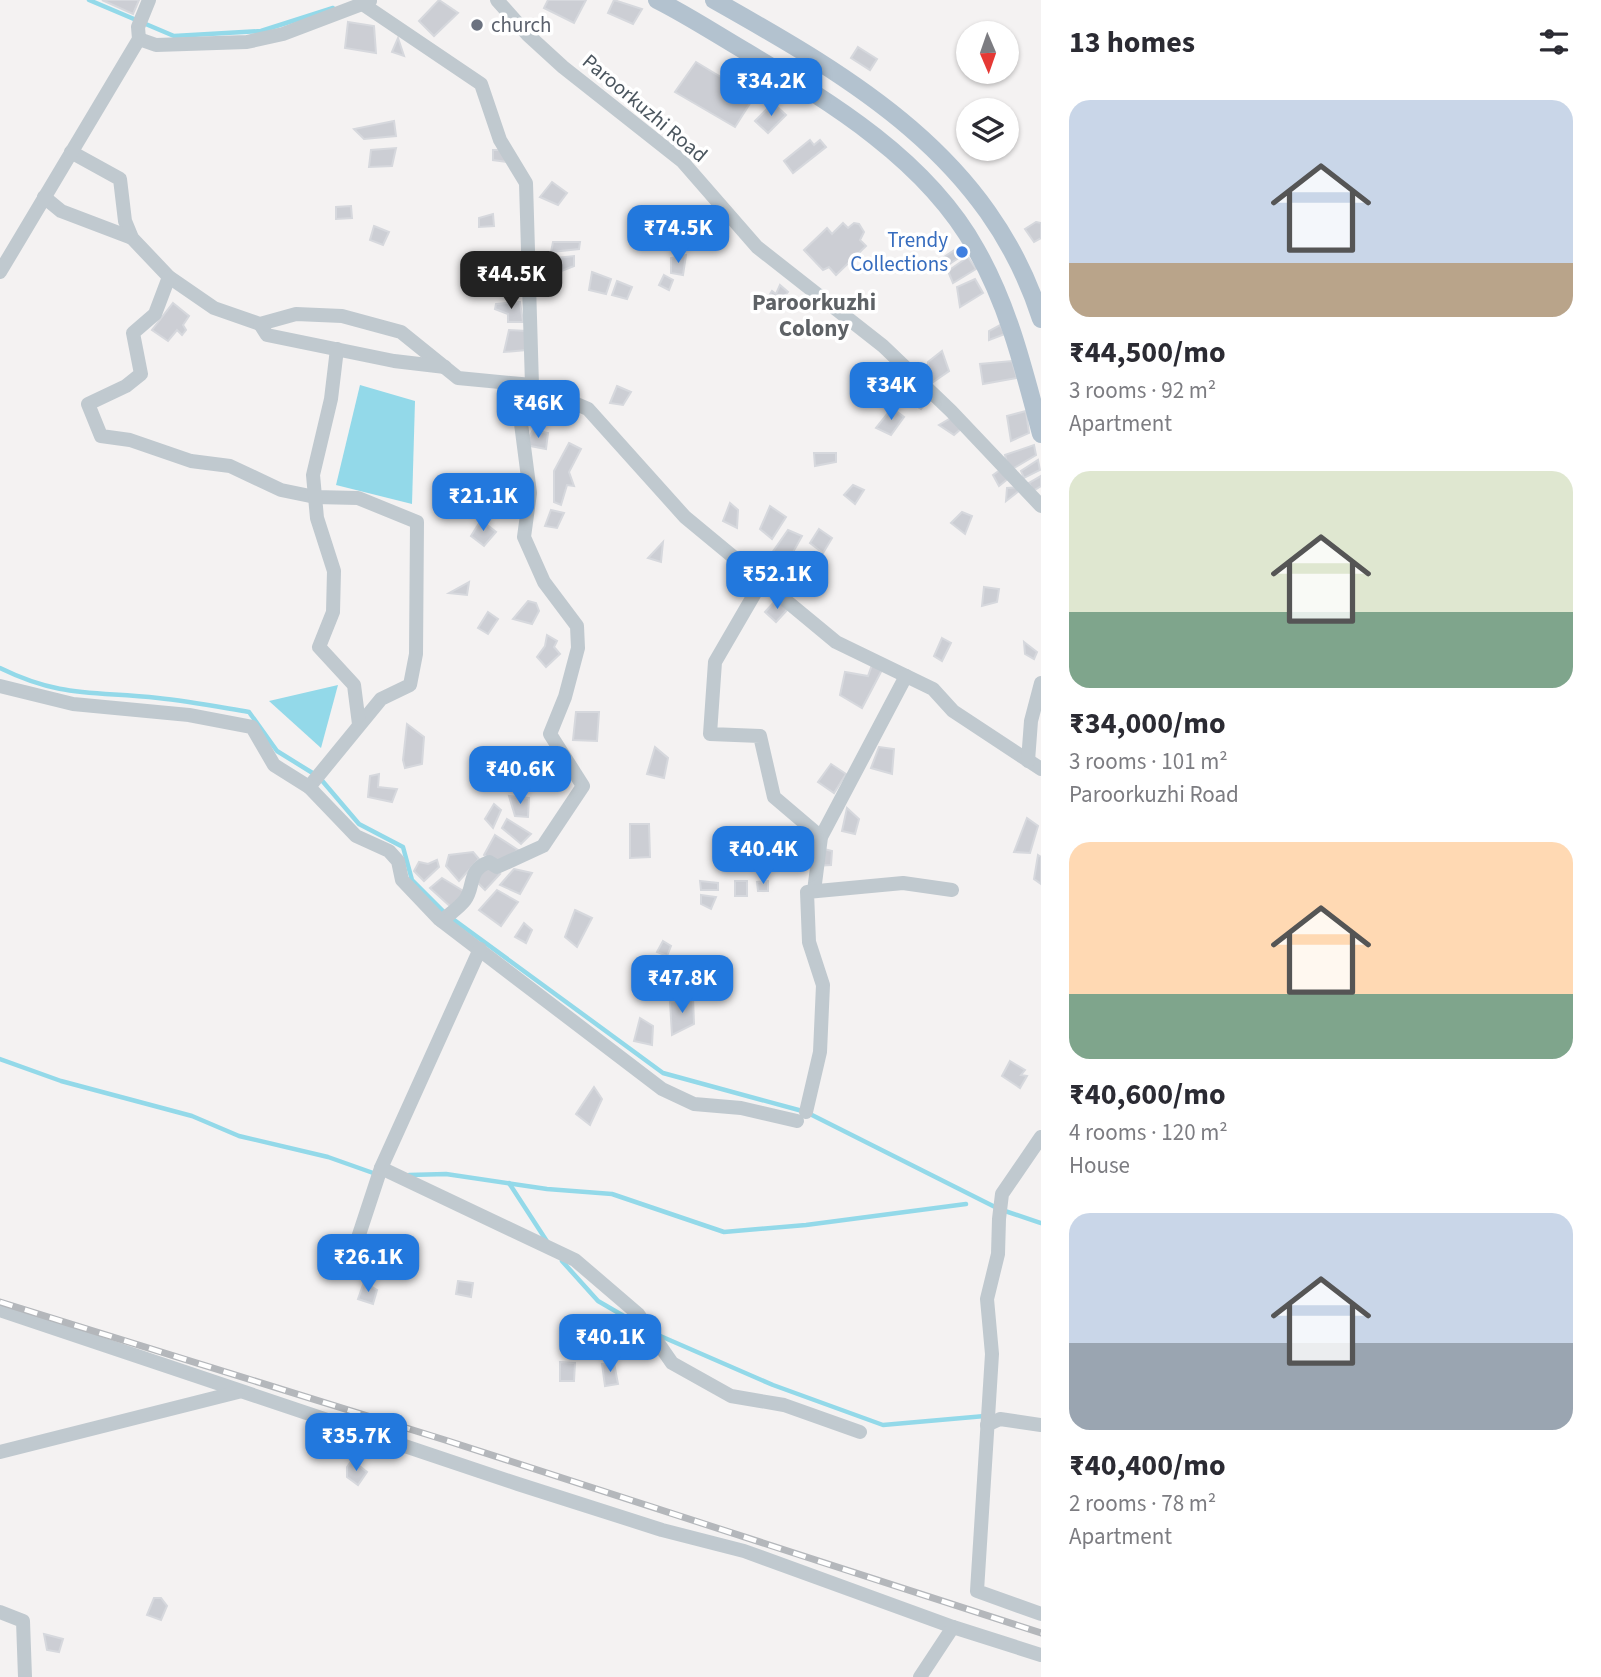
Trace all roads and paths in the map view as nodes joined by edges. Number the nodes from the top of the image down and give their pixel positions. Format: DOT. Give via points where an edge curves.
graph roads {
  1 [pos="497,0"];
  2 [pos="657,0"];
  3 [pos="714,0"];
  4 [pos="368,2"];
  5 [pos="142,20"];
  6 [pos="71,152"];
  7 [pos="44,197"];
  8 [pos="132,238"];
  9 [pos="0,272"];
  10 [pos="169,277"];
  11 [pos="1041,319"];
  12 [pos="260,324"];
  13 [pos="337,349"];
  14 [pos="445,368"];
  15 [pos="532,385"];
  16 [pos="1041,434"];
  17 [pos="315,497"];
  18 [pos="1041,506"];
  19 [pos="762,581"];
  20 [pos="906,676"];
  21 [pos="1041,683"];
  22 [pos="0,686"];
  23 [pos="359,724"];
  24 [pos="1028,761"];
  25 [pos="1041,769"];
  26 [pos="309,787"];
  27 [pos="821,837"];
  28 [pos="952,890"];
  29 [pos="814,891"];
  30 [pos="442,921"];
  31 [pos="480,949"];
  32 [pos="1041,1137"];
  33 [pos="381,1168"];
  34 [pos="352,1256"];
  35 [pos="0,1310"];
  36 [pos="238,1392"];
  37 [pos="987,1425"];
  38 [pos="1041,1425"];
  39 [pos="859,1432"];
  40 [pos="0,1452"];
  41 [pos="0,1612"];
  42 [pos="1041,1614"];
  43 [pos="953,1627"];
  44 [pos="1041,1655"];
  45 [pos="26,1677"];
  46 [pos="920,1677"];
  1 -- 18 [label="street, Paroorkuzhi Road" via="563,67 682,161 757,247 883,346"];
  2 -- 16 [label="main road" via="854,120 936,193 976,248 1005,308"];
  3 -- 11 [label="main road" via="874,99 932,145 981,200 1020,268"];
  4 -- 5 [label="street" via="283,34 247,42 156,45"];
  4 -- 15 [label="street" via="481,84 500,140 526,183"];
  5 -- 6 [label="street"];
  6 -- 7 [label="street"];
  6 -- 8 [label="street" via="120,179"];
  7 -- 8 [label="street" via="61,211"];
  7 -- 9 [label="street"];
  8 -- 10 [label="street"];
  10 -- 12 [label="street" via="214,308"];
  10 -- 17 [label="street" via="155,314 134,333 141,374 88,404 101,436 130,440 191,461 230,466 281,490"];
  12 -- 13 [label="street" via="267,334"];
  12 -- 14 [label="street" via="296,314 341,316 401,332"];
  13 -- 14 [label="street"];
  13 -- 17 [label="street" via="313,475"];
  14 -- 15 [label="street" via="458,378"];
  15 -- 19 [label="street" via="588,409 685,517"];
  15 -- 30 [label="street" via="519,408 530,493 524,537 544,582 577,626 578,648 550,734 583,786 542,846 496,867 489,862 480,866 469,883 467,899"];
  17 -- 23 [label="street" via="334,571 333,612 319,647 354,685"];
  17 -- 23 [label="street" via="358,498 417,522 416,654 410,685 381,699"];
  19 -- 20 [label="street" via="836,642"];
  19 -- 27 [label="street" via="715,662 710,734 760,736 774,797"];
  20 -- 24 [label="street" via="933,689 953,711"];
  20 -- 27 [label="street"];
  21 -- 24 [label="street" via="1031,721"];
  22 -- 26 [label="street" via="73,704 189,715 252,727 274,765"];
  23 -- 26 [label="street"];
  24 -- 25 [label="street"];
  26 -- 30 [label="street" via="356,836 389,851 398,861 402,880"];
  27 -- 29 [label="street"];
  28 -- 29 [label="street" via="903,883"];
  29 -- 31 [label="street" via="807,892 809,942 823,985 820,1052 801,1117 694,1104 662,1089"];
  30 -- 31 [label="street"];
  31 -- 33 [label="street"];
  32 -- 37 [label="street" via="1001,1201 998,1254 988,1299 992,1354"];
  33 -- 34 [label="street"];
  33 -- 39 [label="street" via="575,1260 638,1314 672,1363 731,1396 784,1405"];
  35 -- 36 [label="street"];
  36 -- 40 [label="street"];
  36 -- 43 [label="street" via="662,1530 744,1551"];
  37 -- 38 [label="street" via="1000,1419"];
  37 -- 42 [label="street" via="977,1591"];
  41 -- 45 [label="street" via="23,1621"];
  43 -- 44 [label="street"];
  43 -- 46 [label="street"];
}
